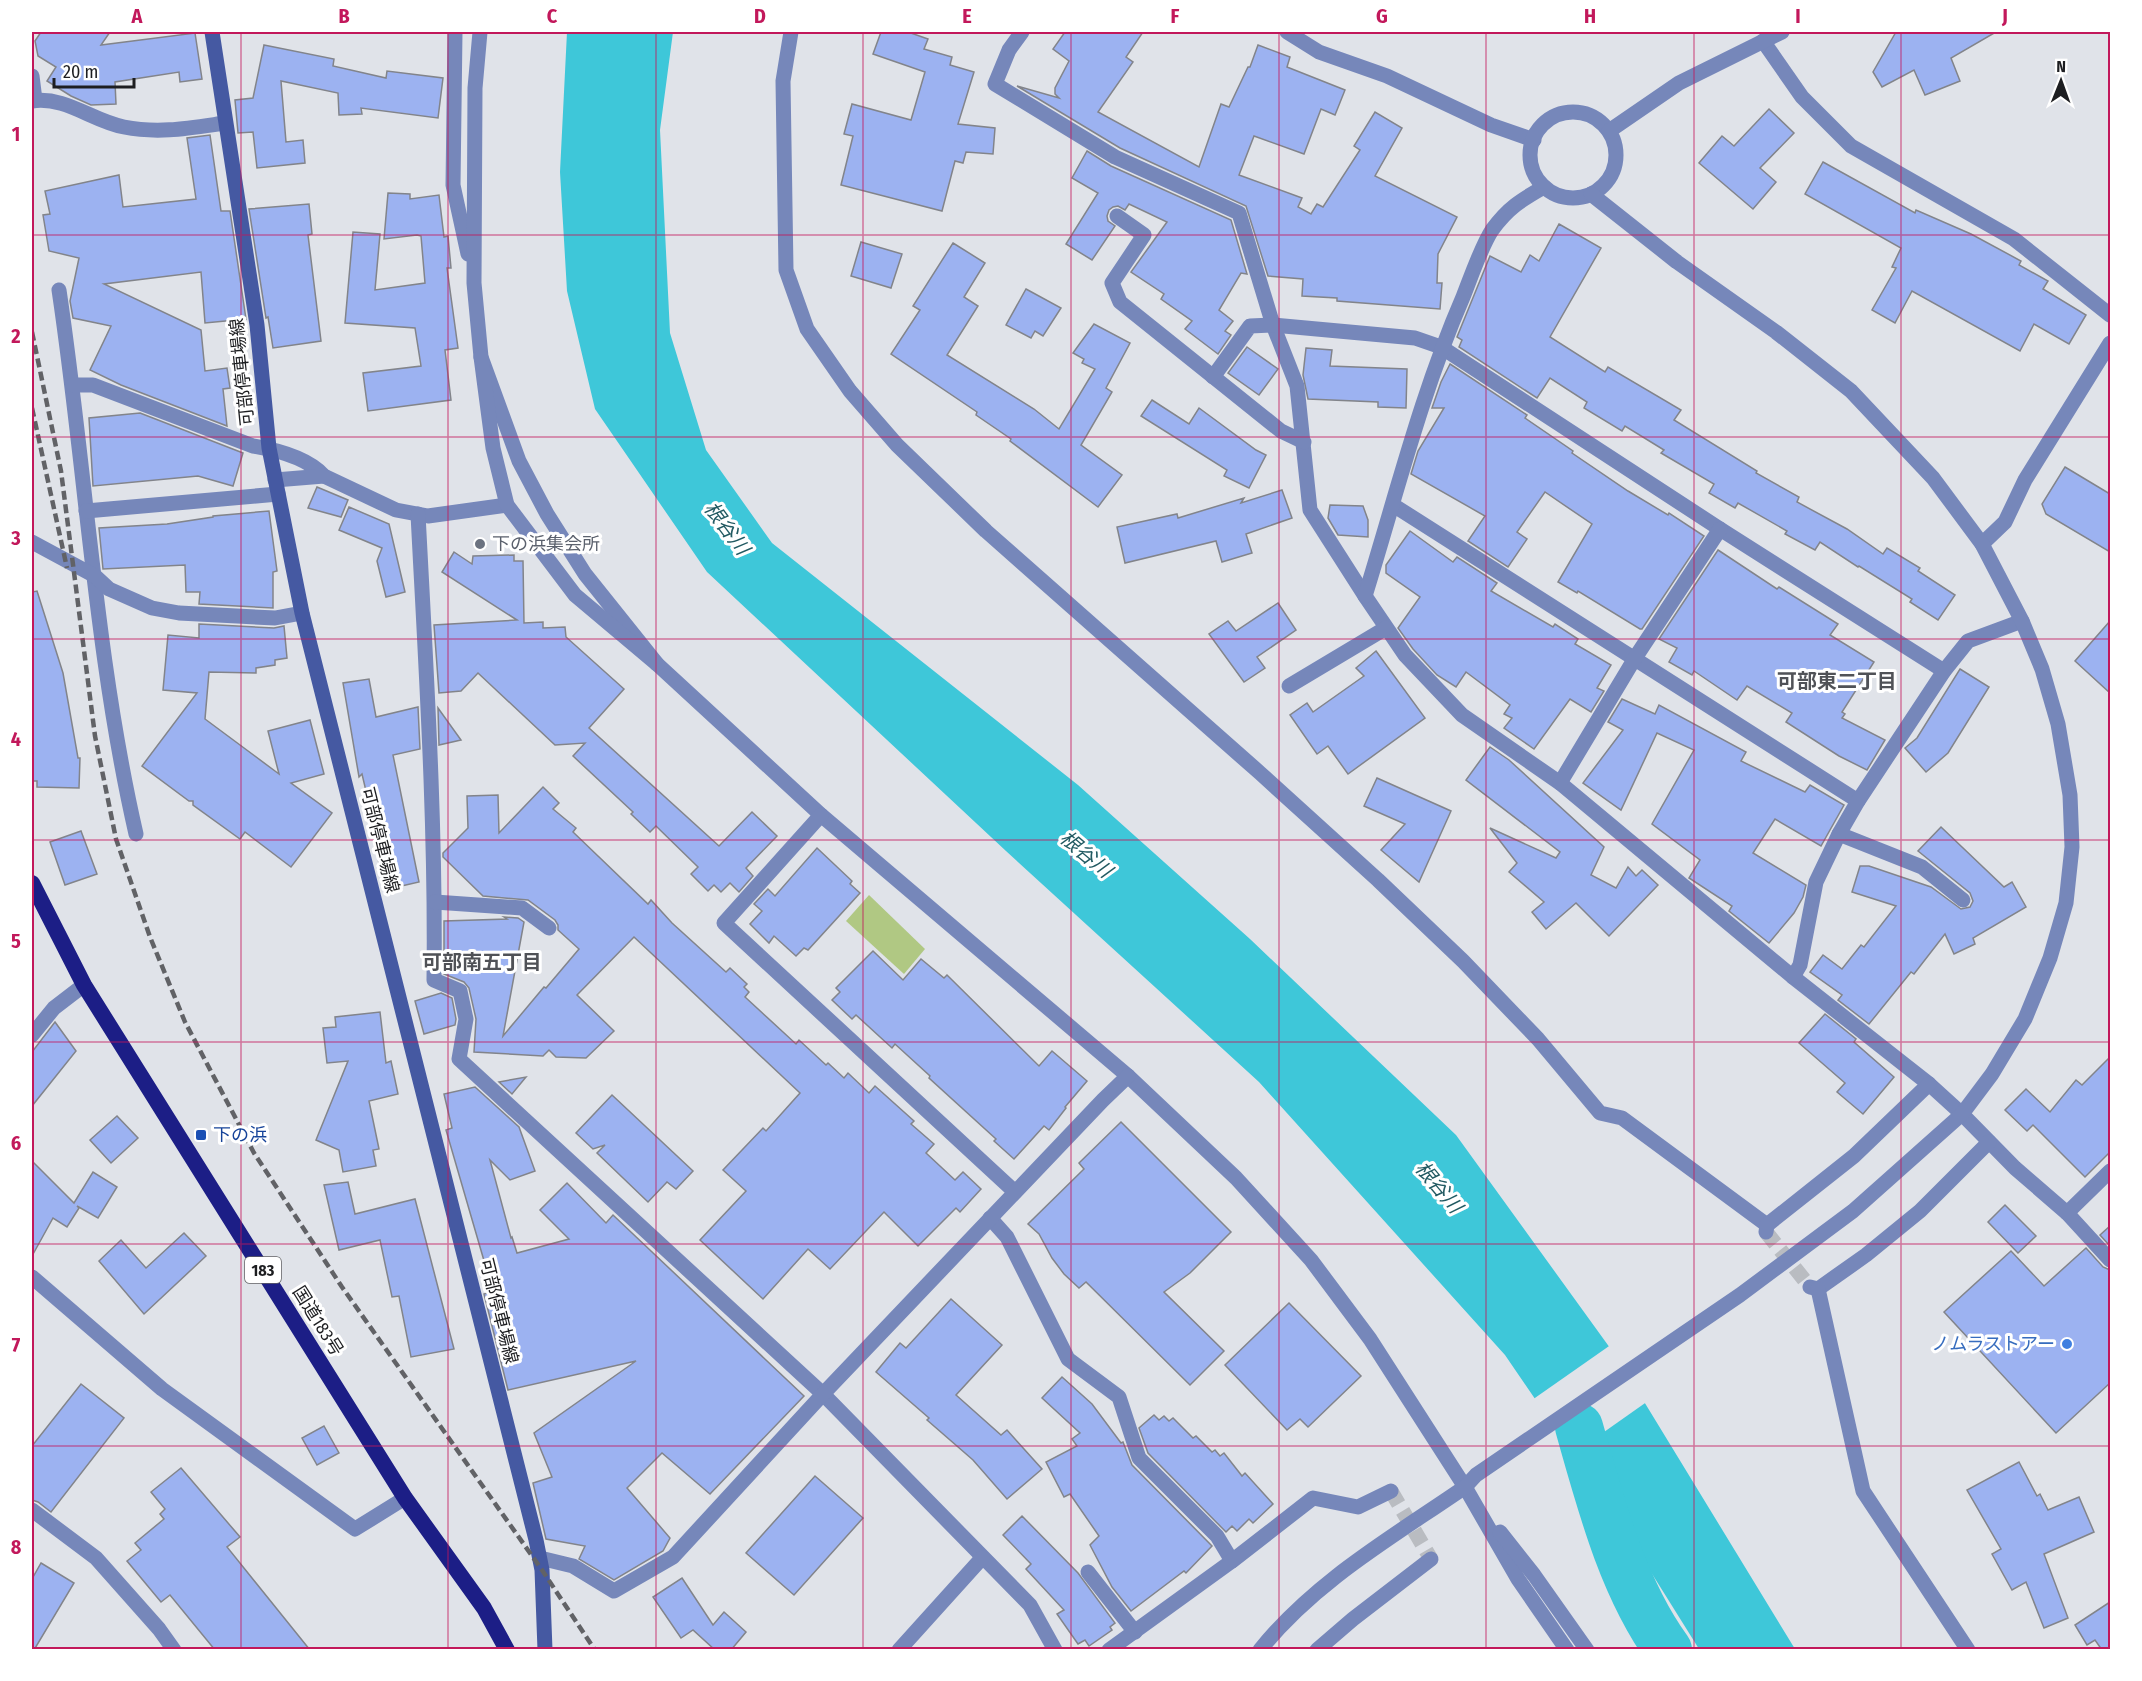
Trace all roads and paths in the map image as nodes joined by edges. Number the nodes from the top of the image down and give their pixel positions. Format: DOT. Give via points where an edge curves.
graph roads {
  1 [pos="212,32"];
  2 [pos="454,32"];
  3 [pos="480,32"];
  4 [pos="791,32"];
  5 [pos="1022,32"];
  6 [pos="1287,32"];
  7 [pos="1782,32"];
  8 [pos="1763,42"];
  9 [pos="32,76"];
  10 [pos="33,101"];
  11 [pos="225,123"];
  12 [pos="1609,131"];
  13 [pos="1534,140"];
  14 [pos="1544,187"];
  15 [pos="1592,194"];
  16 [pos="1117,216"];
  17 [pos="474,283"];
  18 [pos="59,290"];
  19 [pos="2110,315"];
  20 [pos="1274,325"];
  21 [pos="2110,343"];
  22 [pos="1441,347"];
  23 [pos="481,357"];
  24 [pos="1213,377"];
  25 [pos="73,385"];
  26 [pos="1304,442"];
  27 [pos="269,448"];
  28 [pos="324,476"];
  29 [pos="277,487"];
  30 [pos="507,505"];
  31 [pos="1393,505"];
  32 [pos="86,511"];
  33 [pos="418,514"];
  34 [pos="1720,529"];
  35 [pos="32,542"];
  36 [pos="1982,544"];
  37 [pos="95,576"];
  38 [pos="1365,596"];
  39 [pos="302,613"];
  40 [pos="2022,621"];
  41 [pos="1386,628"];
  42 [pos="1635,658"];
  43 [pos="657,664"];
  44 [pos="1944,671"];
  45 [pos="1289,686"];
  46 [pos="1560,783"];
  47 [pos="1858,801"];
  48 [pos="821,815"];
  49 [pos="136,834"];
  50 [pos="1839,834"];
  51 [pos="32,883"];
  52 [pos="1963,900"];
  53 [pos="435,902"];
  54 [pos="549,928"];
  55 [pos="1793,977"];
  56 [pos="84,985"];
  57 [pos="32,1035"];
  58 [pos="1128,1076"];
  59 [pos="1929,1084"];
  60 [pos="1962,1114"];
  61 [pos="1989,1142"];
  62 [pos="2110,1171"];
  63 [pos="1014,1192"];
  64 [pos="2067,1214"];
  65 [pos="990,1218"];
  66 [pos="2110,1260"];
  67 [pos="32,1277"];
  68 [pos="823,1394"];
  69 [pos="1465,1487"];
  70 [pos="1391,1491"];
  71 [pos="405,1498"];
  72 [pos="32,1510"];
  73 [pos="540,1558"];
  74 [pos="982,1558"];
  75 [pos="1431,1559"];
  76 [pos="1232,1561"];
  77 [pos="1088,1572"];
  78 [pos="1135,1632"];
  79 [pos="174,1650"];
  80 [pos="507,1650"];
  81 [pos="545,1650"];
  82 [pos="899,1650"];
  83 [pos="1055,1650"];
  84 [pos="1109,1650"];
  85 [pos="1260,1650"];
  86 [pos="1317,1650"];
  87 [pos="1567,1650"];
  88 [pos="1587,1650"];
  89 [pos="1968,1650"];
  1 -- 11 [label="main road, 可部停車場線"];
  2 -- 17 [label="street" via="453,185"];
  3 -- 17 [label="street" via="475,88"];
  4 -- 59 [label="street" via="783,81 786,270 807,329 850,391 897,445 986,531 1269,781 1463,961 1600,1113 1622,1118 1766,1228 1854,1156"];
  5 -- 20 [label="street" via="995,84 1115,157 1239,213"];
  6 -- 13 [label="street" via="1319,52 1387,76"];
  7 -- 8 [label="street"];
  8 -- 12 [label="street" via="1679,83"];
  8 -- 19 [label="street" via="1802,97 1851,146 2014,238"];
  9 -- 10 [label="street"];
  10 -- 11 [label="street" via="57,101 122,127 159,132"];
  11 -- 27 [label="main road, 可部停車場線" via="257,326"];
  12 -- 13 [label="street" via="1586,114 1571,112 1545,123"];
  12 -- 15 [label="street" via="1617,154 1615,166 1610,178"];
  13 -- 14 [label="street" via="1531,162"];
  14 -- 15 [label="street" via="1566,198"];
  14 -- 22 [label="street" via="1514,204 1491,232"];
  15 -- 36 [label="street" via="1851,391 1933,478"];
  16 -- 24 [label="street" via="1144,235 1113,283 1120,302"];
  17 -- 23 [label="street"];
  18 -- 25 [label="street"];
  20 -- 22 [label="street" via="1415,338"];
  20 -- 24 [label="street" via="1250,326"];
  20 -- 26 [label="street" via="1297,386"];
  21 -- 36 [label="street" via="2025,480 2005,522"];
  22 -- 31 [label="street"];
  22 -- 34 [label="street"];
  23 -- 30 [label="street" via="493,448"];
  23 -- 43 [label="street" via="519,461 547,514 585,574"];
  24 -- 26 [label="street" via="1281,431"];
  25 -- 27 [label="street" via="93,385 253,446"];
  25 -- 32 [label="street"];
  26 -- 38 [label="street" via="1310,510"];
  27 -- 28 [label="street" via="316,466"];
  27 -- 29 [label="main road, 可部停車場線"];
  28 -- 29 [label="street"];
  28 -- 33 [label="street" via="396,510"];
  29 -- 32 [label="street"];
  29 -- 39 [label="main road, 可部停車場線"];
  30 -- 33 [label="street"];
  30 -- 43 [label="street" via="575,595"];
  31 -- 38 [label="street"];
  31 -- 42 [label="street"];
  32 -- 37 [label="street"];
  33 -- 53 [label="street"];
  34 -- 42 [label="street"];
  34 -- 44 [label="street"];
  35 -- 37 [label="street"];
  36 -- 40 [label="street"];
  37 -- 39 [label="street" via="109,589 152,609 275,618"];
  37 -- 49 [label="street" via="120,759"];
  38 -- 41 [label="street"];
  39 -- 73 [label="main road, 可部停車場線"];
  40 -- 44 [label="street" via="1968,641"];
  40 -- 60 [label="street" via="2042,669 2058,724 2070,795 2072,847 2066,903 2050,958 2025,1019"];
  41 -- 45 [label="street"];
  41 -- 46 [label="street" via="1405,655 1462,715"];
  42 -- 46 [label="street"];
  42 -- 47 [label="street"];
  43 -- 48 [label="street"];
  44 -- 47 [label="street"];
  46 -- 55 [label="street"];
  47 -- 50 [label="street"];
  48 -- 58 [label="street"];
  48 -- 63 [label="street" via="724,923"];
  50 -- 52 [label="street" via="1922,867"];
  50 -- 55 [label="street" via="1816,882 1800,964"];
  51 -- 56 [label="highway, 国道183号 / 183"];
  53 -- 54 [label="street" via="522,908"];
  53 -- 68 [label="street" via="434,980 460,990 466,1019 459,1059"];
  55 -- 59 [label="street"];
  56 -- 57 [label="street" via="54,1008"];
  56 -- 71 [label="highway, 国道183号 / 183"];
  58 -- 63 [label="street"];
  58 -- 69 [label="street" via="1236,1178 1311,1260 1370,1339"];
  59 -- 60 [label="street"];
  60 -- 61 [label="street"];
  60 -- 69 [label="street" via="1853,1211 1740,1295 1476,1475"];
  61 -- 64 [label="street"];
  61 -- 89 [label="street" via="1920,1211 1866,1254 1814,1288 1863,1491"];
  62 -- 64 [label="street"];
  63 -- 65 [label="street"];
  64 -- 66 [label="street"];
  65 -- 68 [label="street"];
  65 -- 76 [label="street" via="1007,1237 1068,1359 1119,1397 1139,1458 1217,1536"];
  67 -- 71 [label="street" via="162,1389 355,1529"];
  68 -- 73 [label="street" via="673,1557 614,1591 573,1566"];
  68 -- 74 [label="street"];
  69 -- 85 [label="street" via="1330,1581 1300,1606"];
  69 -- 87 [label="street" via="1518,1579"];
  69 -- 88 [label="street"];
  70 -- 76 [label="street" via="1358,1507 1313,1498"];
  71 -- 80 [label="highway, 国道183号 / 183" via="483,1608"];
  72 -- 79 [label="street" via="96,1558"];
  73 -- 81 [label="main road, 可部停車場線"];
  74 -- 82 [label="street"];
  74 -- 83 [label="street" via="1030,1605"];
  75 -- 86 [label="street"];
  76 -- 78 [label="street"];
  77 -- 78 [label="street"];
  78 -- 84 [label="street"];
}
